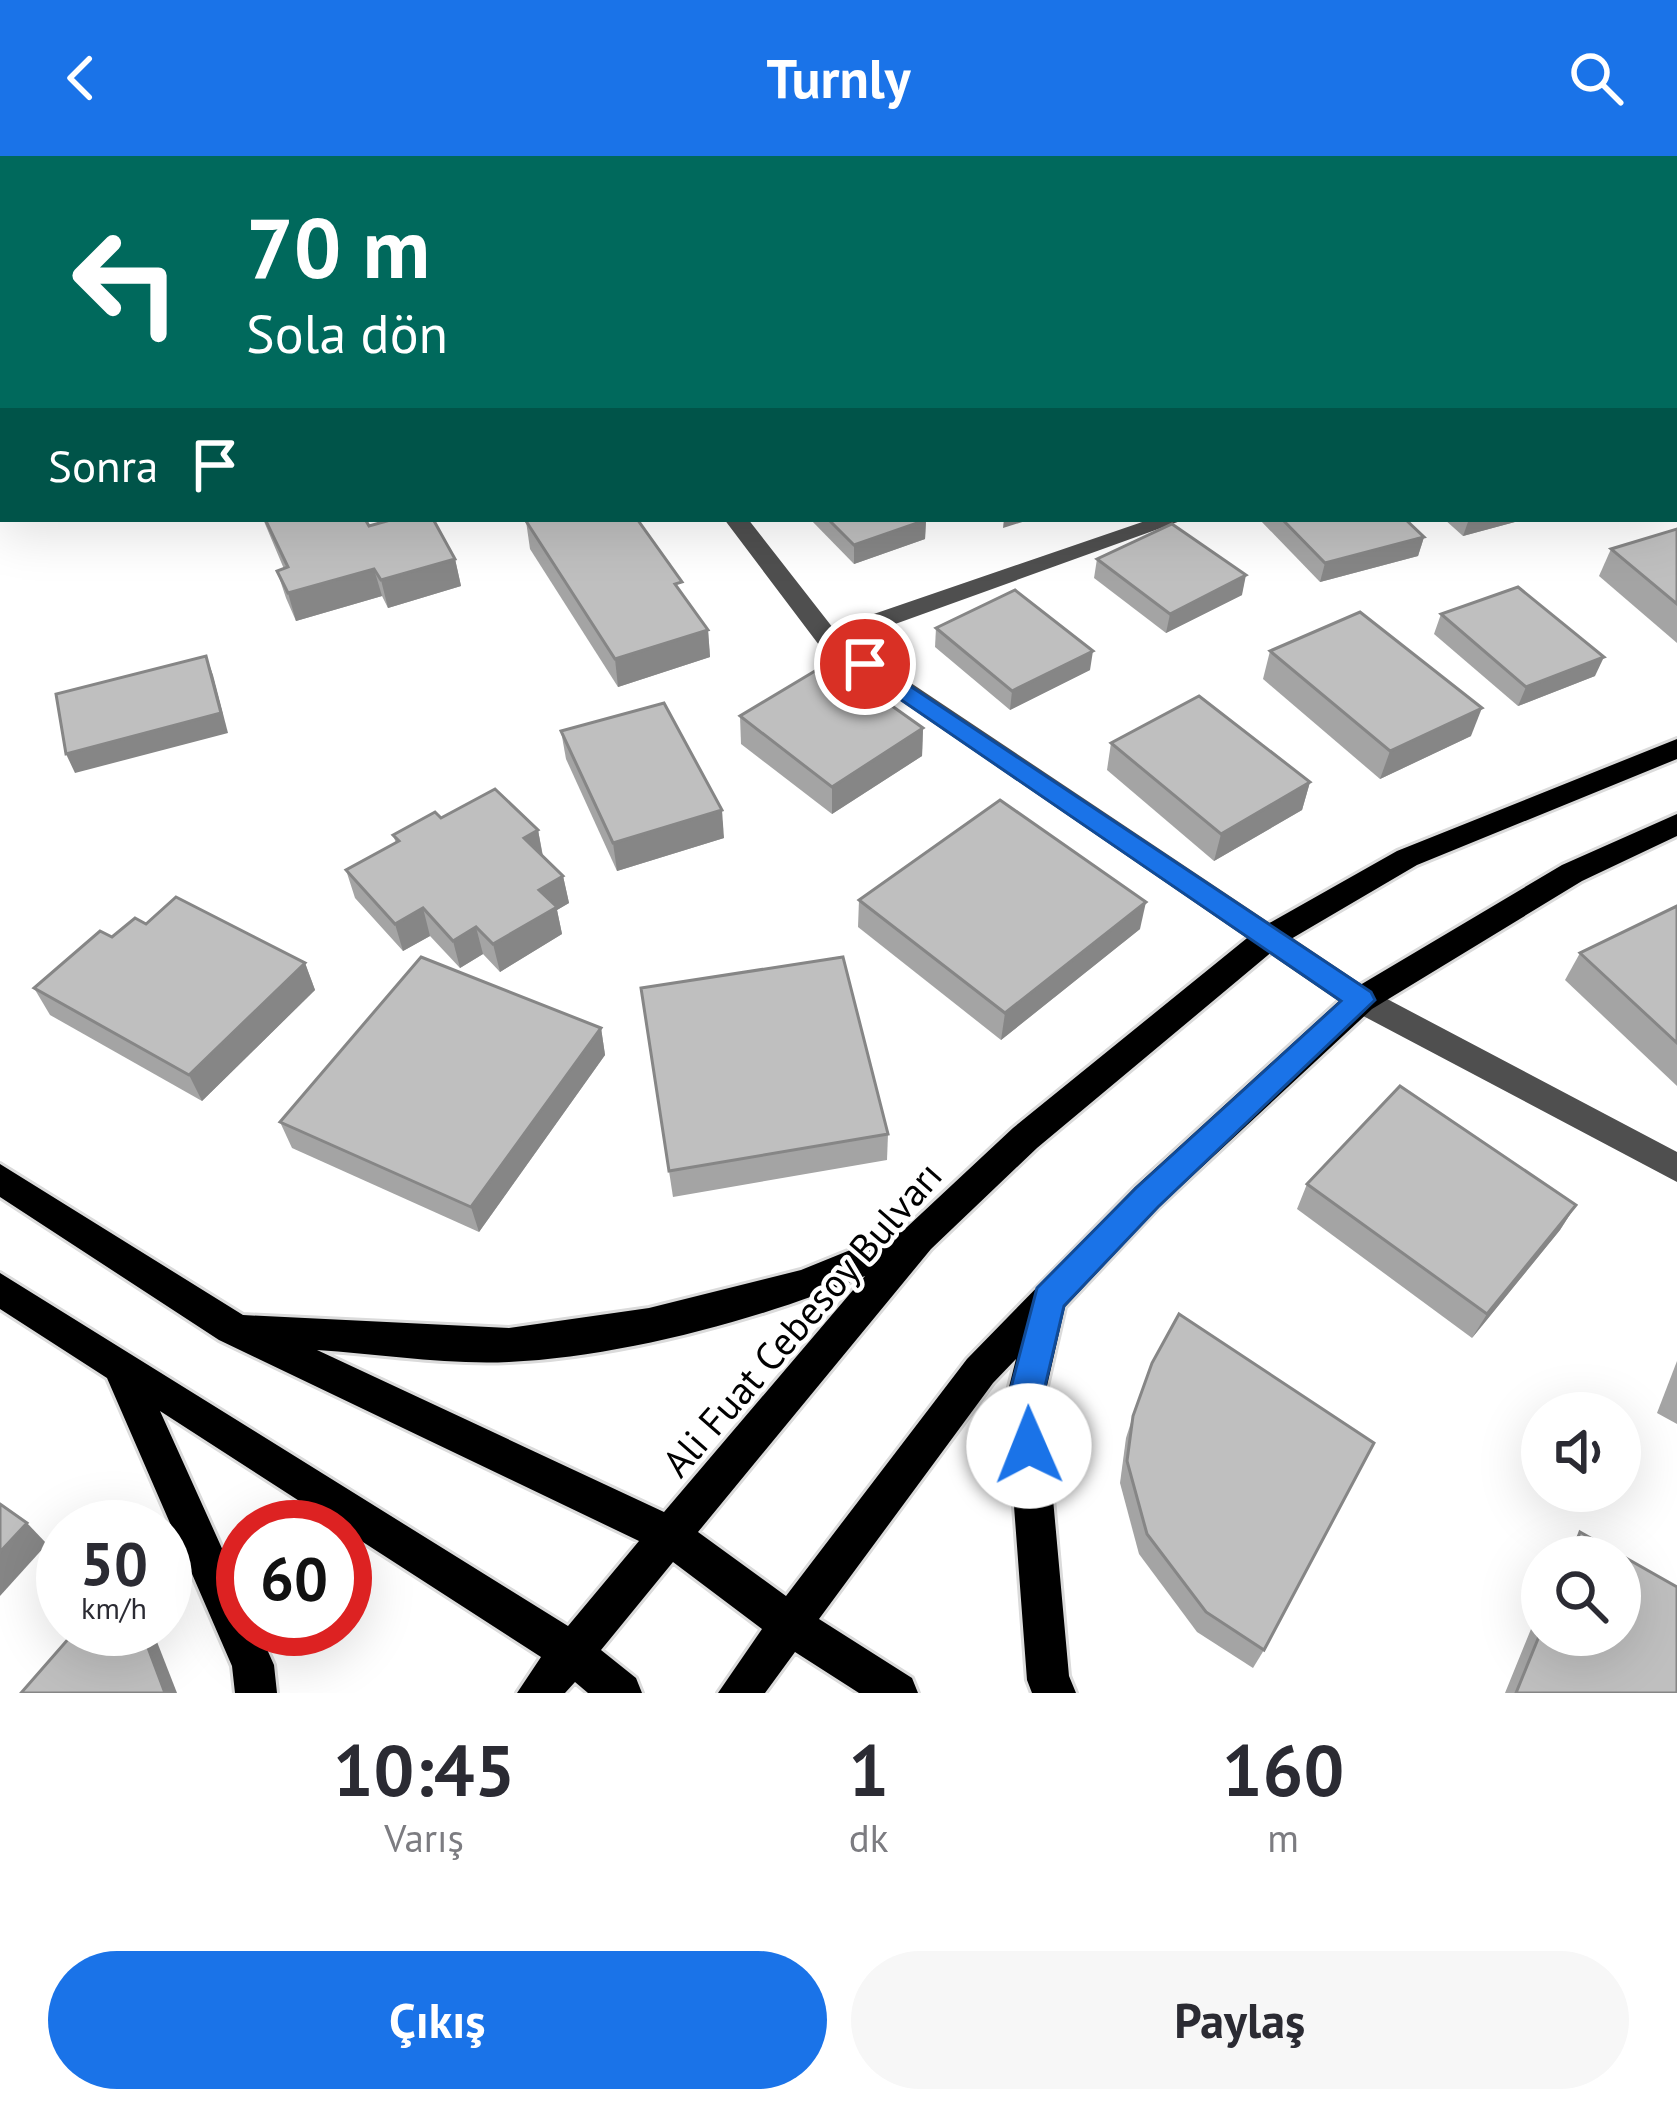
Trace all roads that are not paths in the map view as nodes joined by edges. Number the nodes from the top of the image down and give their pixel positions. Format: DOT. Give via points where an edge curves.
graph roads {
  1 [pos="738,522"];
  2 [pos="1165,522"];
  3 [pos="828,639"];
  4 [pos="1677,748"];
  5 [pos="1677,824"];
  6 [pos="1268,938"];
  7 [pos="1361,1000"];
  8 [pos="1677,1168"];
  9 [pos="0,1179"];
  10 [pos="919,1238"];
  11 [pos="0,1289"];
  12 [pos="1049,1299"];
  13 [pos="232,1328"];
  14 [pos="123,1371"];
  15 [pos="669,1535"];
  16 [pos="792,1626"];
  17 [pos="570,1651"];
  18 [pos="256,1693"];
  19 [pos="538,1693"];
  20 [pos="621,1693"];
  21 [pos="739,1693"];
  22 [pos="897,1693"];
  23 [pos="1055,1693"];
  1 -- 3 [label="street"];
  2 -- 3 [label="street"];
  3 -- 6 [label="street"];
  4 -- 6 [label="main road, Ali Fuat Cebesoy Bulvarı" via="1407,858"];
  5 -- 7 [label="main road" via="1572,873"];
  6 -- 7 [label="street"];
  6 -- 10 [label="main road, Ali Fuat Cebesoy Bulvarı" via="1025,1138"];
  7 -- 8 [label="street"];
  7 -- 12 [label="main road"];
  9 -- 13 [label="main road"];
  10 -- 13 [label="main road" via="804,1285 649,1325 509,1345"];
  10 -- 15 [label="main road, Ali Fuat Cebesoy Bulvarı"];
  11 -- 14 [label="main road"];
  12 -- 16 [label="main road" via="980,1371"];
  12 -- 23 [label="main road" via="1025,1399"];
  13 -- 15 [label="main road"];
  14 -- 17 [label="main road"];
  14 -- 18 [label="main road" via="253,1665"];
  15 -- 16 [label="main road"];
  15 -- 17 [label="main road, Ali Fuat Cebesoy Bulvarı"];
  16 -- 21 [label="main road"];
  16 -- 22 [label="main road"];
  17 -- 19 [label="main road, Ali Fuat Cebesoy Bulvarı"];
  17 -- 20 [label="main road"];
}
